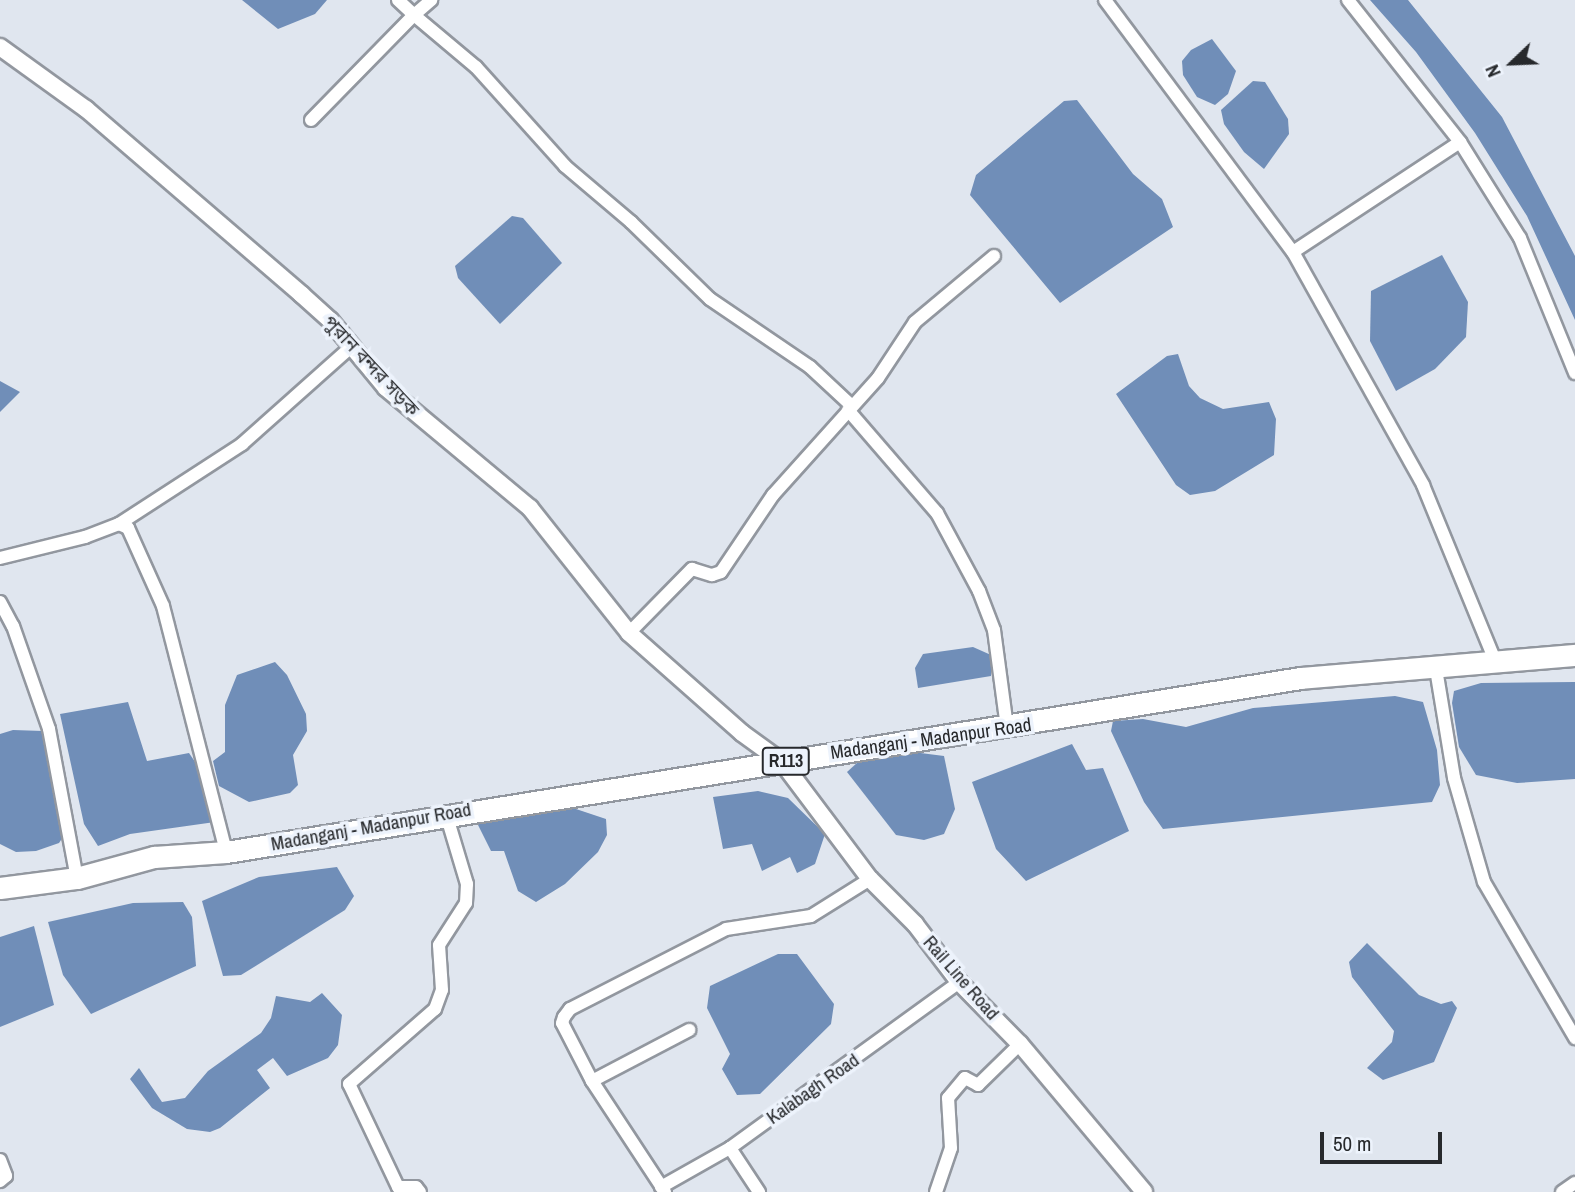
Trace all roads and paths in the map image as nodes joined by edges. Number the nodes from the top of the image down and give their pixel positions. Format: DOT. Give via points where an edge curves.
graph roads {
  1 [pos="398,0"];
  2 [pos="430,0"];
  3 [pos="1105,0"];
  4 [pos="1348,0"];
  5 [pos="414,15"];
  6 [pos="0,47"];
  7 [pos="312,120"];
  8 [pos="1460,142"];
  9 [pos="1293,252"];
  10 [pos="994,256"];
  11 [pos="352,346"];
  12 [pos="1575,373"];
  13 [pos="850,408"];
  14 [pos="119,524"];
  15 [pos="0,558"];
  16 [pos="0,603"];
  17 [pos="629,633"];
  18 [pos="1575,655"];
  19 [pos="1496,663"];
  20 [pos="1437,669"];
  21 [pos="1007,728"];
  22 [pos="782,762"];
  23 [pos="446,814"];
  24 [pos="226,852"];
  25 [pos="77,878"];
  26 [pos="870,878"];
  27 [pos="0,888"];
  28 [pos="959,982"];
  29 [pos="689,1030"];
  30 [pos="1575,1038"];
  31 [pos="1020,1044"];
  32 [pos="592,1081"];
  33 [pos="730,1148"];
  34 [pos="0,1160"];
  35 [pos="0,1181"];
  36 [pos="1575,1183"];
  37 [pos="663,1190"];
  38 [pos="420,1192"];
  39 [pos="759,1192"];
  40 [pos="936,1192"];
  41 [pos="1144,1192"];
  42 [pos="1562,1192"];
  1 -- 5 [label="street"];
  2 -- 5 [label="street"];
  3 -- 9 [label="street"];
  4 -- 8 [label="street"];
  5 -- 7 [label="street"];
  5 -- 13 [label="street" via="476,67 565,166 710,299 810,368"];
  6 -- 11 [label="street, পুরান বন্দর সড়ক" via="86,109 301,294"];
  8 -- 9 [label="street"];
  8 -- 12 [label="street" via="1520,238"];
  9 -- 19 [label="street" via="1423,485"];
  10 -- 13 [label="street" via="915,322 878,378"];
  11 -- 14 [label="street" via="243,444"];
  11 -- 17 [label="street, পুরান বন্দর সড়ক" via="386,388 530,508"];
  13 -- 17 [label="street" via="773,495 721,572 712,575 692,569"];
  13 -- 21 [label="street" via="937,513 979,591 994,631"];
  14 -- 15 [label="street"];
  14 -- 24 [label="street" via="128,528 163,606"];
  16 -- 25 [label="street" via="13,626 49,729"];
  17 -- 22 [label="street, পুরান বন্দর সড়ক" via="741,733"];
  18 -- 19 [label="main road, Madanganj - Madanpur Road / R113"];
  19 -- 20 [label="main road, Madanganj - Madanpur Road / R113"];
  20 -- 21 [label="main road, Madanganj - Madanpur Road / R113" via="1300,678"];
  20 -- 30 [label="street" via="1454,778 1484,882"];
  21 -- 22 [label="main road, Madanganj - Madanpur Road / R113"];
  22 -- 23 [label="main road, Madanganj - Madanpur Road / R113"];
  22 -- 26 [label="street, Rail Line Road" via="802,795"];
  23 -- 24 [label="main road, Madanganj - Madanpur Road / R113"];
  23 -- 38 [label="street" via="467,884 466,903 439,945 442,990 435,1009 349,1084 398,1187 416,1187"];
  24 -- 25 [label="main road, Madanganj - Madanpur Road / R113" via="154,857"];
  25 -- 27 [label="main road, Madanganj - Madanpur Road / R113"];
  26 -- 28 [label="street, Rail Line Road" via="915,924"];
  26 -- 32 [label="street" via="811,916 726,929 570,1009 562,1023"];
  28 -- 31 [label="street, Rail Line Road"];
  28 -- 33 [label="street, Kalabagh Road"];
  29 -- 32 [label="street"];
  31 -- 40 [label="street" via="978,1085 965,1078 948,1098 951,1148"];
  31 -- 41 [label="street, Rail Line Road"];
  32 -- 37 [label="street"];
  33 -- 37 [label="street, Kalabagh Road"];
  33 -- 39 [label="street"];
  34 -- 35 [label="street" via="6,1176"];
  36 -- 42 [label="street"];
}
